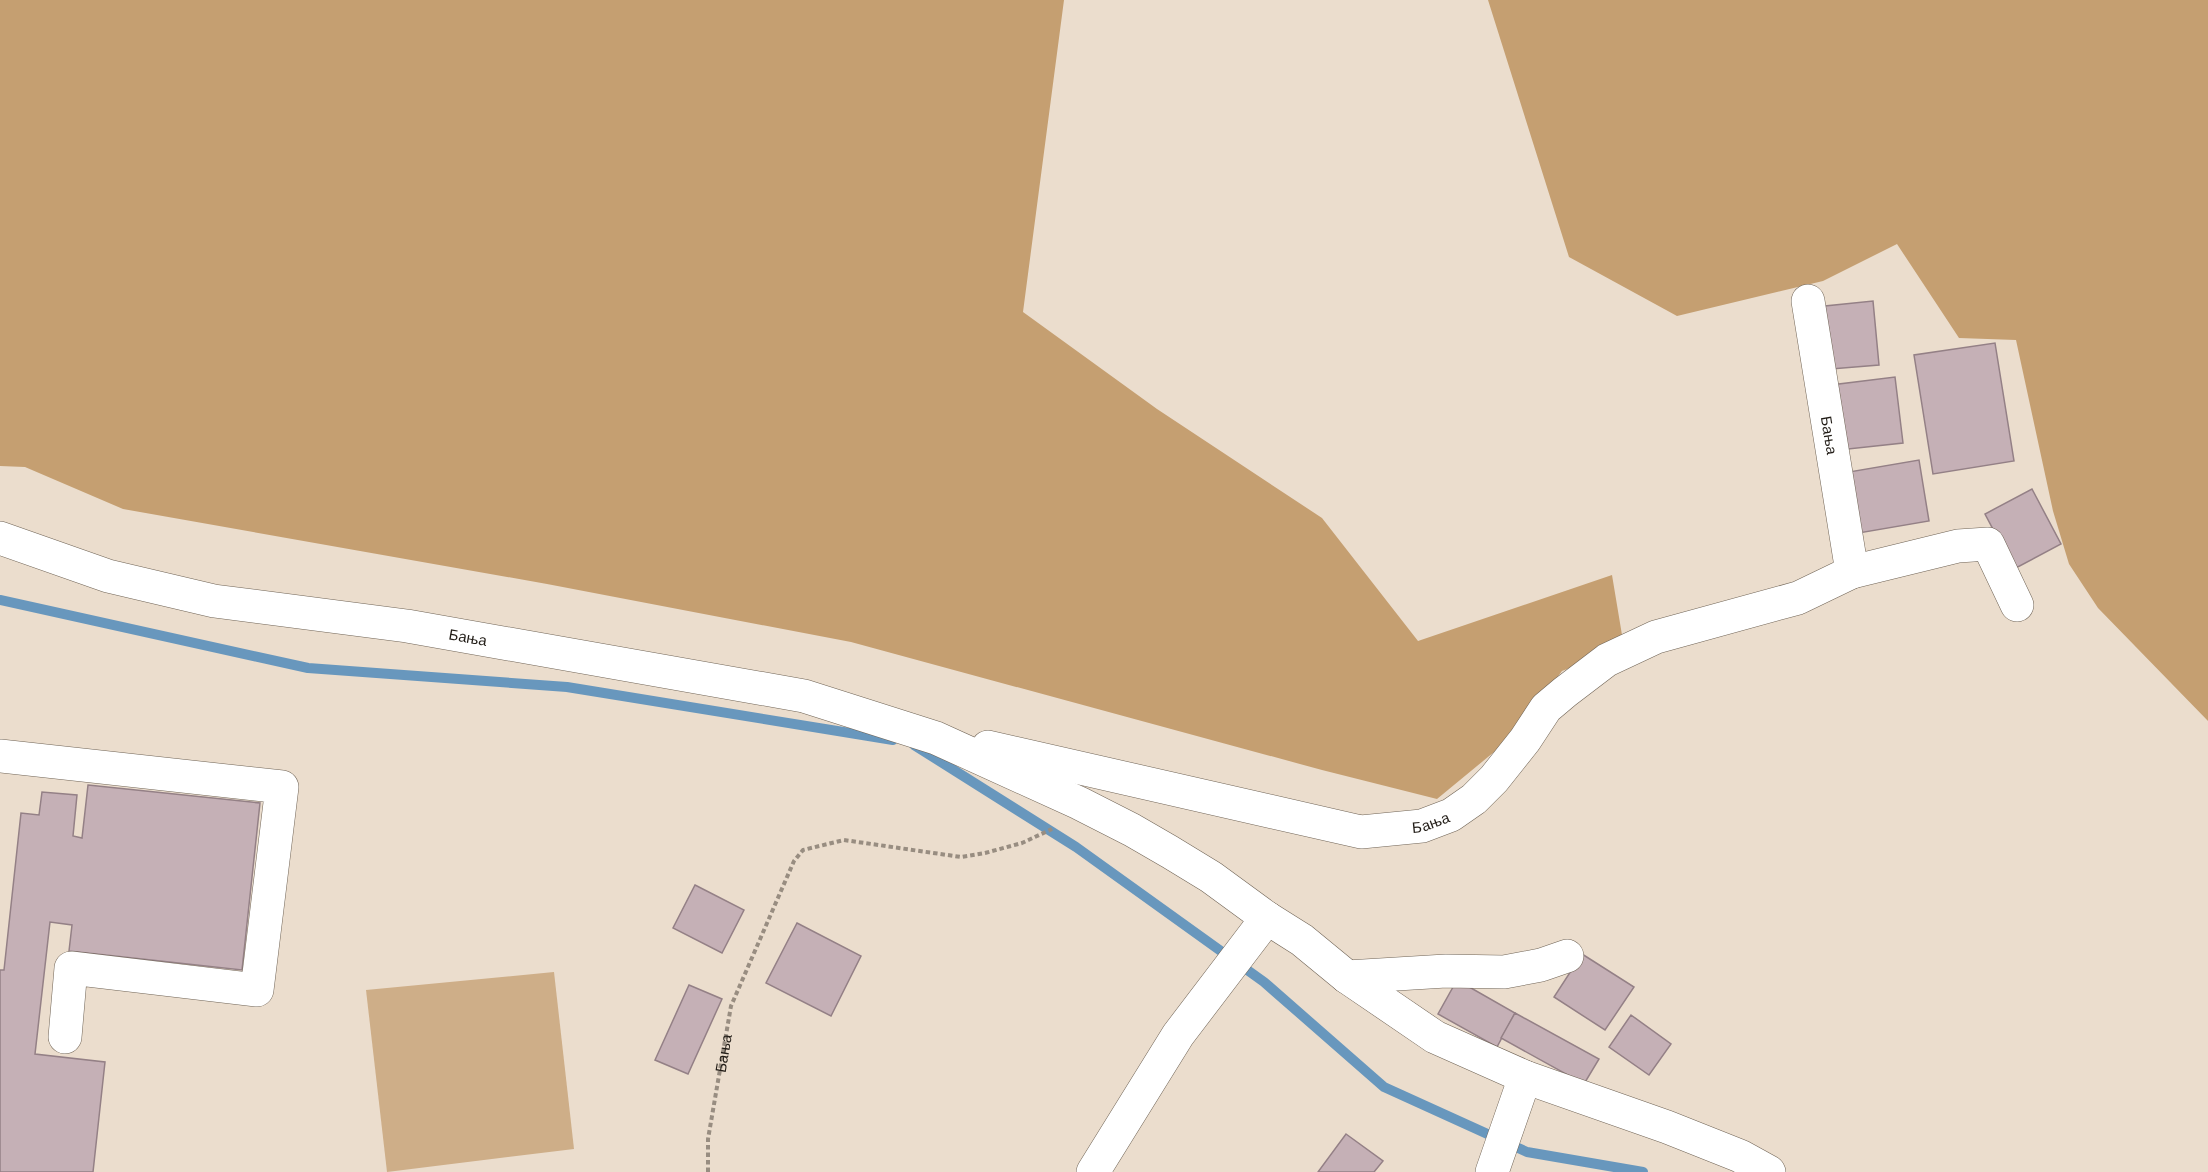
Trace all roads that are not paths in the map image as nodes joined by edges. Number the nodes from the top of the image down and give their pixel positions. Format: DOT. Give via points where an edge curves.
graph roads {
  1 [pos="1808,301"];
  2 [pos="0,538"];
  3 [pos="1852,572"];
  4 [pos="2017,605"];
  5 [pos="936,738"];
  6 [pos="0,756"];
  7 [pos="1267,918"];
  8 [pos="1567,956"];
  9 [pos="1347,977"];
  10 [pos="65,1037"];
  11 [pos="1525,1077"];
  12 [pos="1493,1168"];
  13 [pos="1093,1172"];
  14 [pos="1769,1172"];
  1 -- 3 [label="street, Бања"];
  2 -- 5 [label="street, Бања" via="108,576 214,601 407,626 804,696"];
  3 -- 4 [label="street, Бања" via="1958,546 1988,544"];
  3 -- 5 [label="street, Бања" via="1798,598 1656,637 1607,660 1546,708 1525,740 1474,799 1451,815 1422,826 1361,832"];
  5 -- 7 [label="street, Бања" via="1132,830 1211,877"];
  6 -- 10 [label="street" via="282,788 256,990 71,968"];
  7 -- 9 [label="street, Бања" via="1302,940"];
  7 -- 13 [label="street" via="1178,1035"];
  8 -- 9 [label="street" via="1504,972"];
  9 -- 11 [label="street, Бања" via="1435,1037"];
  11 -- 12 [label="street"];
  11 -- 14 [label="street, Бања" via="1667,1127"];
}
